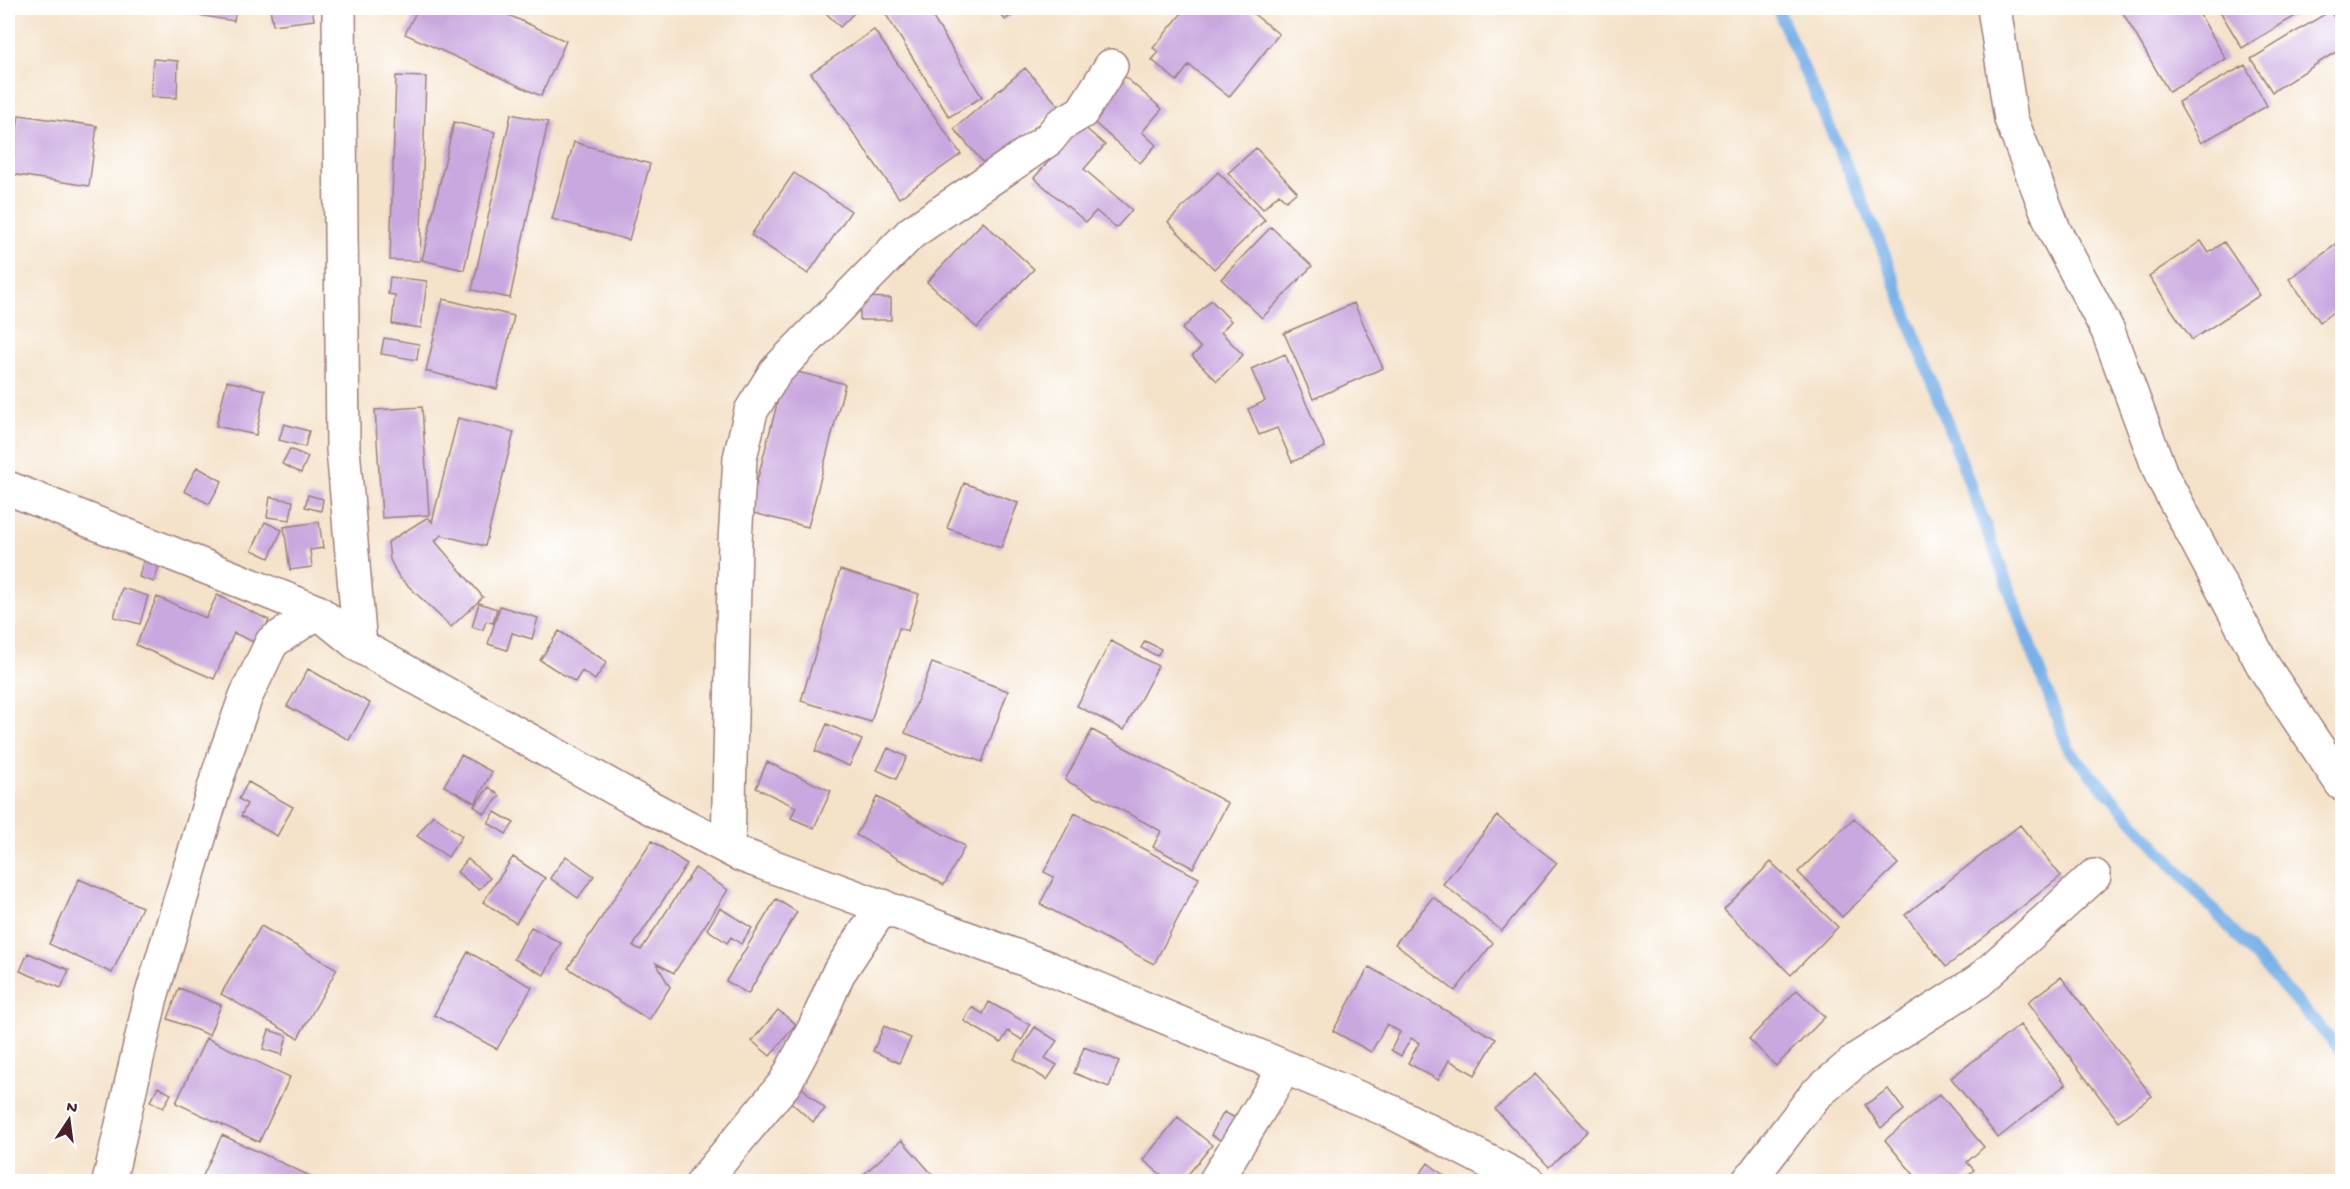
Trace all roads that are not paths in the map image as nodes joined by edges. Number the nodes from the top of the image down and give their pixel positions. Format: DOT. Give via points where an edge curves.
graph roads {
  1 [pos="339,8"];
  2 [pos="1994,8"];
  3 [pos="1111,66"];
  4 [pos="8,488"];
  5 [pos="318,612"];
  6 [pos="360,646"];
  7 [pos="2343,784"];
  8 [pos="728,848"];
  9 [pos="2094,876"];
  10 [pos="883,906"];
  11 [pos="1285,1067"];
  12 [pos="109,1182"];
  13 [pos="703,1182"];
  14 [pos="1215,1182"];
  15 [pos="1528,1182"];
  16 [pos="1748,1182"];
  1 -- 6 [label="street" via="342,449"];
  2 -- 7 [label="street" via="2011,119 2055,232 2108,331 2161,474 2264,667"];
  3 -- 8 [label="street" via="1082,112 911,233 776,371 751,411 740,458 735,541"];
  4 -- 5 [label="street"];
  5 -- 6 [label="street"];
  5 -- 12 [label="street" via="272,642 246,696 218,775 151,998"];
  6 -- 8 [label="street"];
  8 -- 10 [label="street"];
  9 -- 16 [label="street" via="1979,981 1859,1058 1815,1095"];
  10 -- 11 [label="street" via="1048,968"];
  10 -- 13 [label="street" via="838,974 785,1083"];
  11 -- 14 [label="street"];
  11 -- 15 [label="street" via="1392,1112"];
}
